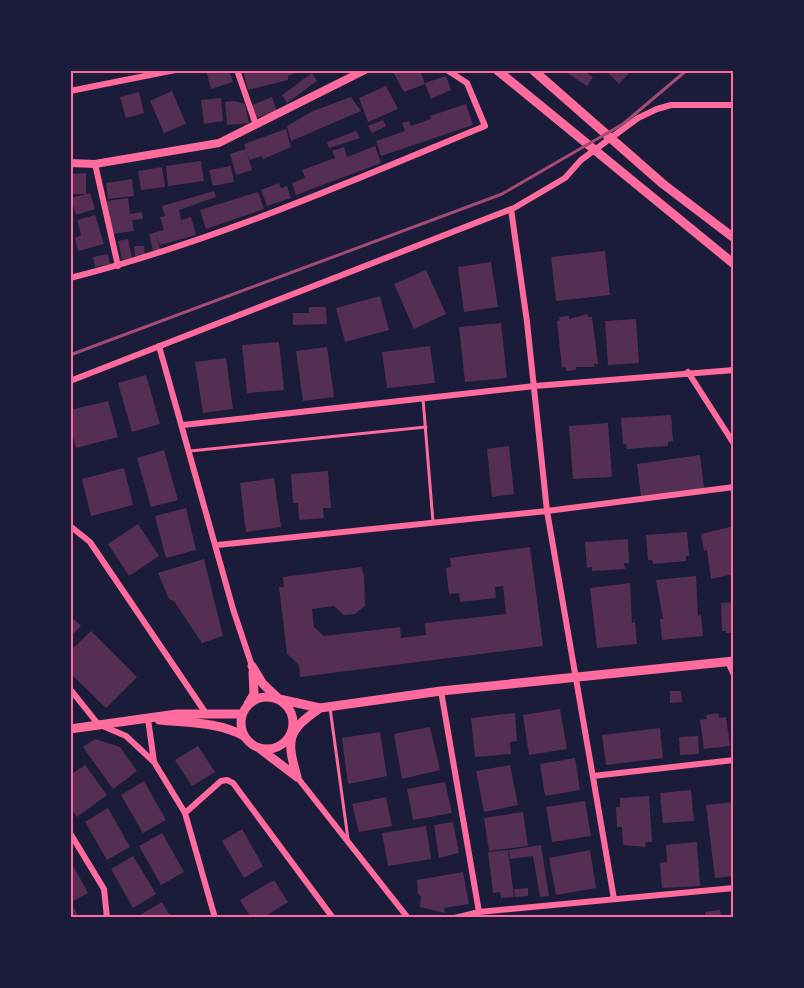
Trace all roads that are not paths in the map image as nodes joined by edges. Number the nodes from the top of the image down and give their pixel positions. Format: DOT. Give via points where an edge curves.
graph roads {
  1 [pos="175,70"];
  2 [pos="237,70"];
  3 [pos="365,70"];
  4 [pos="447,70"];
  5 [pos="497,70"];
  6 [pos="534,70"];
  7 [pos="352,72"];
  8 [pos="70,91"];
  9 [pos="734,105"];
  10 [pos="256,125"];
  11 [pos="70,163"];
  12 [pos="95,164"];
  13 [pos="511,209"];
  14 [pos="734,238"];
  15 [pos="734,264"];
  16 [pos="118,266"];
  17 [pos="70,278"];
  18 [pos="159,346"];
  19 [pos="734,370"];
  20 [pos="688,372"];
  21 [pos="70,381"];
  22 [pos="535,386"];
  23 [pos="423,399"];
  24 [pos="183,425"];
  25 [pos="426,427"];
  26 [pos="734,444"];
  27 [pos="190,451"];
  28 [pos="734,487"];
  29 [pos="547,511"];
  30 [pos="434,523"];
  31 [pos="70,526"];
  32 [pos="217,545"];
  33 [pos="731,662"];
  34 [pos="252,666"];
  35 [pos="734,675"];
  36 [pos="575,678"];
  37 [pos="70,689"];
  38 [pos="441,691"];
  39 [pos="279,699"];
  40 [pos="325,707"];
  41 [pos="244,710"];
  42 [pos="205,712"];
  43 [pos="147,719"];
  44 [pos="98,724"];
  45 [pos="70,729"];
  46 [pos="244,736"];
  47 [pos="290,737"];
  48 [pos="258,748"];
  49 [pos="734,760"];
  50 [pos="154,762"];
  51 [pos="593,776"];
  52 [pos="297,777"];
  53 [pos="185,813"];
  54 [pos="70,833"];
  55 [pos="348,844"];
  56 [pos="734,888"];
  57 [pos="614,899"];
  58 [pos="479,912"];
  59 [pos="107,918"];
  60 [pos="215,918"];
  61 [pos="333,918"];
  62 [pos="408,918"];
  63 [pos="455,918"];
  1 -- 8 [label="street"];
  2 -- 10 [label="street"];
  3 -- 7 [label="street"];
  4 -- 16 [label="street" via="466,82 485,126 312,197"];
  5 -- 15 [label="main road"];
  6 -- 14 [label="main road" via="663,184"];
  7 -- 10 [label="street" via="307,101"];
  9 -- 13 [label="street" via="672,105 657,109 638,118 581,160 564,178"];
  10 -- 12 [label="street" via="219,142"];
  11 -- 12 [label="street"];
  12 -- 16 [label="street"];
  13 -- 18 [label="street"];
  13 -- 22 [label="street"];
  16 -- 17 [label="street"];
  18 -- 21 [label="street"];
  18 -- 24 [label="street"];
  19 -- 20 [label="street"];
  20 -- 22 [label="street"];
  20 -- 26 [label="street"];
  22 -- 23 [label="street"];
  22 -- 29 [label="street"];
  23 -- 24 [label="street"];
  23 -- 25 [label="lane"];
  24 -- 27 [label="street"];
  25 -- 27 [label="lane"];
  25 -- 30 [label="lane"];
  27 -- 32 [label="street"];
  28 -- 29 [label="street"];
  29 -- 30 [label="street"];
  29 -- 36 [label="street"];
  30 -- 32 [label="street"];
  31 -- 42 [label="street" via="90,542"];
  32 -- 34 [label="street"];
  33 -- 35 [label="street"];
  33 -- 36 [label="main road"];
  34 -- 39 [label="main road"];
  34 -- 41 [label="main road" via="254,694"];
  36 -- 38 [label="main road"];
  36 -- 51 [label="street"];
  37 -- 44 [label="street"];
  38 -- 40 [label="main road"];
  38 -- 58 [label="street"];
  39 -- 40 [label="main road"];
  39 -- 41 [label="main road" via="262,697"];
  39 -- 47 [label="main road" via="294,720"];
  40 -- 47 [label="main road" via="297,725"];
  40 -- 55 [label="lane"];
  41 -- 42 [label="main road"];
  41 -- 46 [label="main road"];
  42 -- 43 [label="main road"];
  43 -- 44 [label="main road"];
  43 -- 46 [label="main road" via="214,725"];
  43 -- 50 [label="street"];
  44 -- 45 [label="main road"];
  44 -- 50 [label="street" via="126,736"];
  46 -- 48 [label="main road"];
  47 -- 48 [label="main road" via="276,748"];
  47 -- 52 [label="main road"];
  48 -- 52 [label="main road"];
  49 -- 51 [label="street"];
  50 -- 53 [label="street"];
  51 -- 57 [label="street"];
  52 -- 55 [label="street"];
  53 -- 60 [label="street"];
  53 -- 61 [label="street" via="221,781 233,783"];
  54 -- 59 [label="street" via="104,889"];
  55 -- 62 [label="street"];
  56 -- 57 [label="street"];
  57 -- 58 [label="street"];
  58 -- 63 [label="street"];
}
